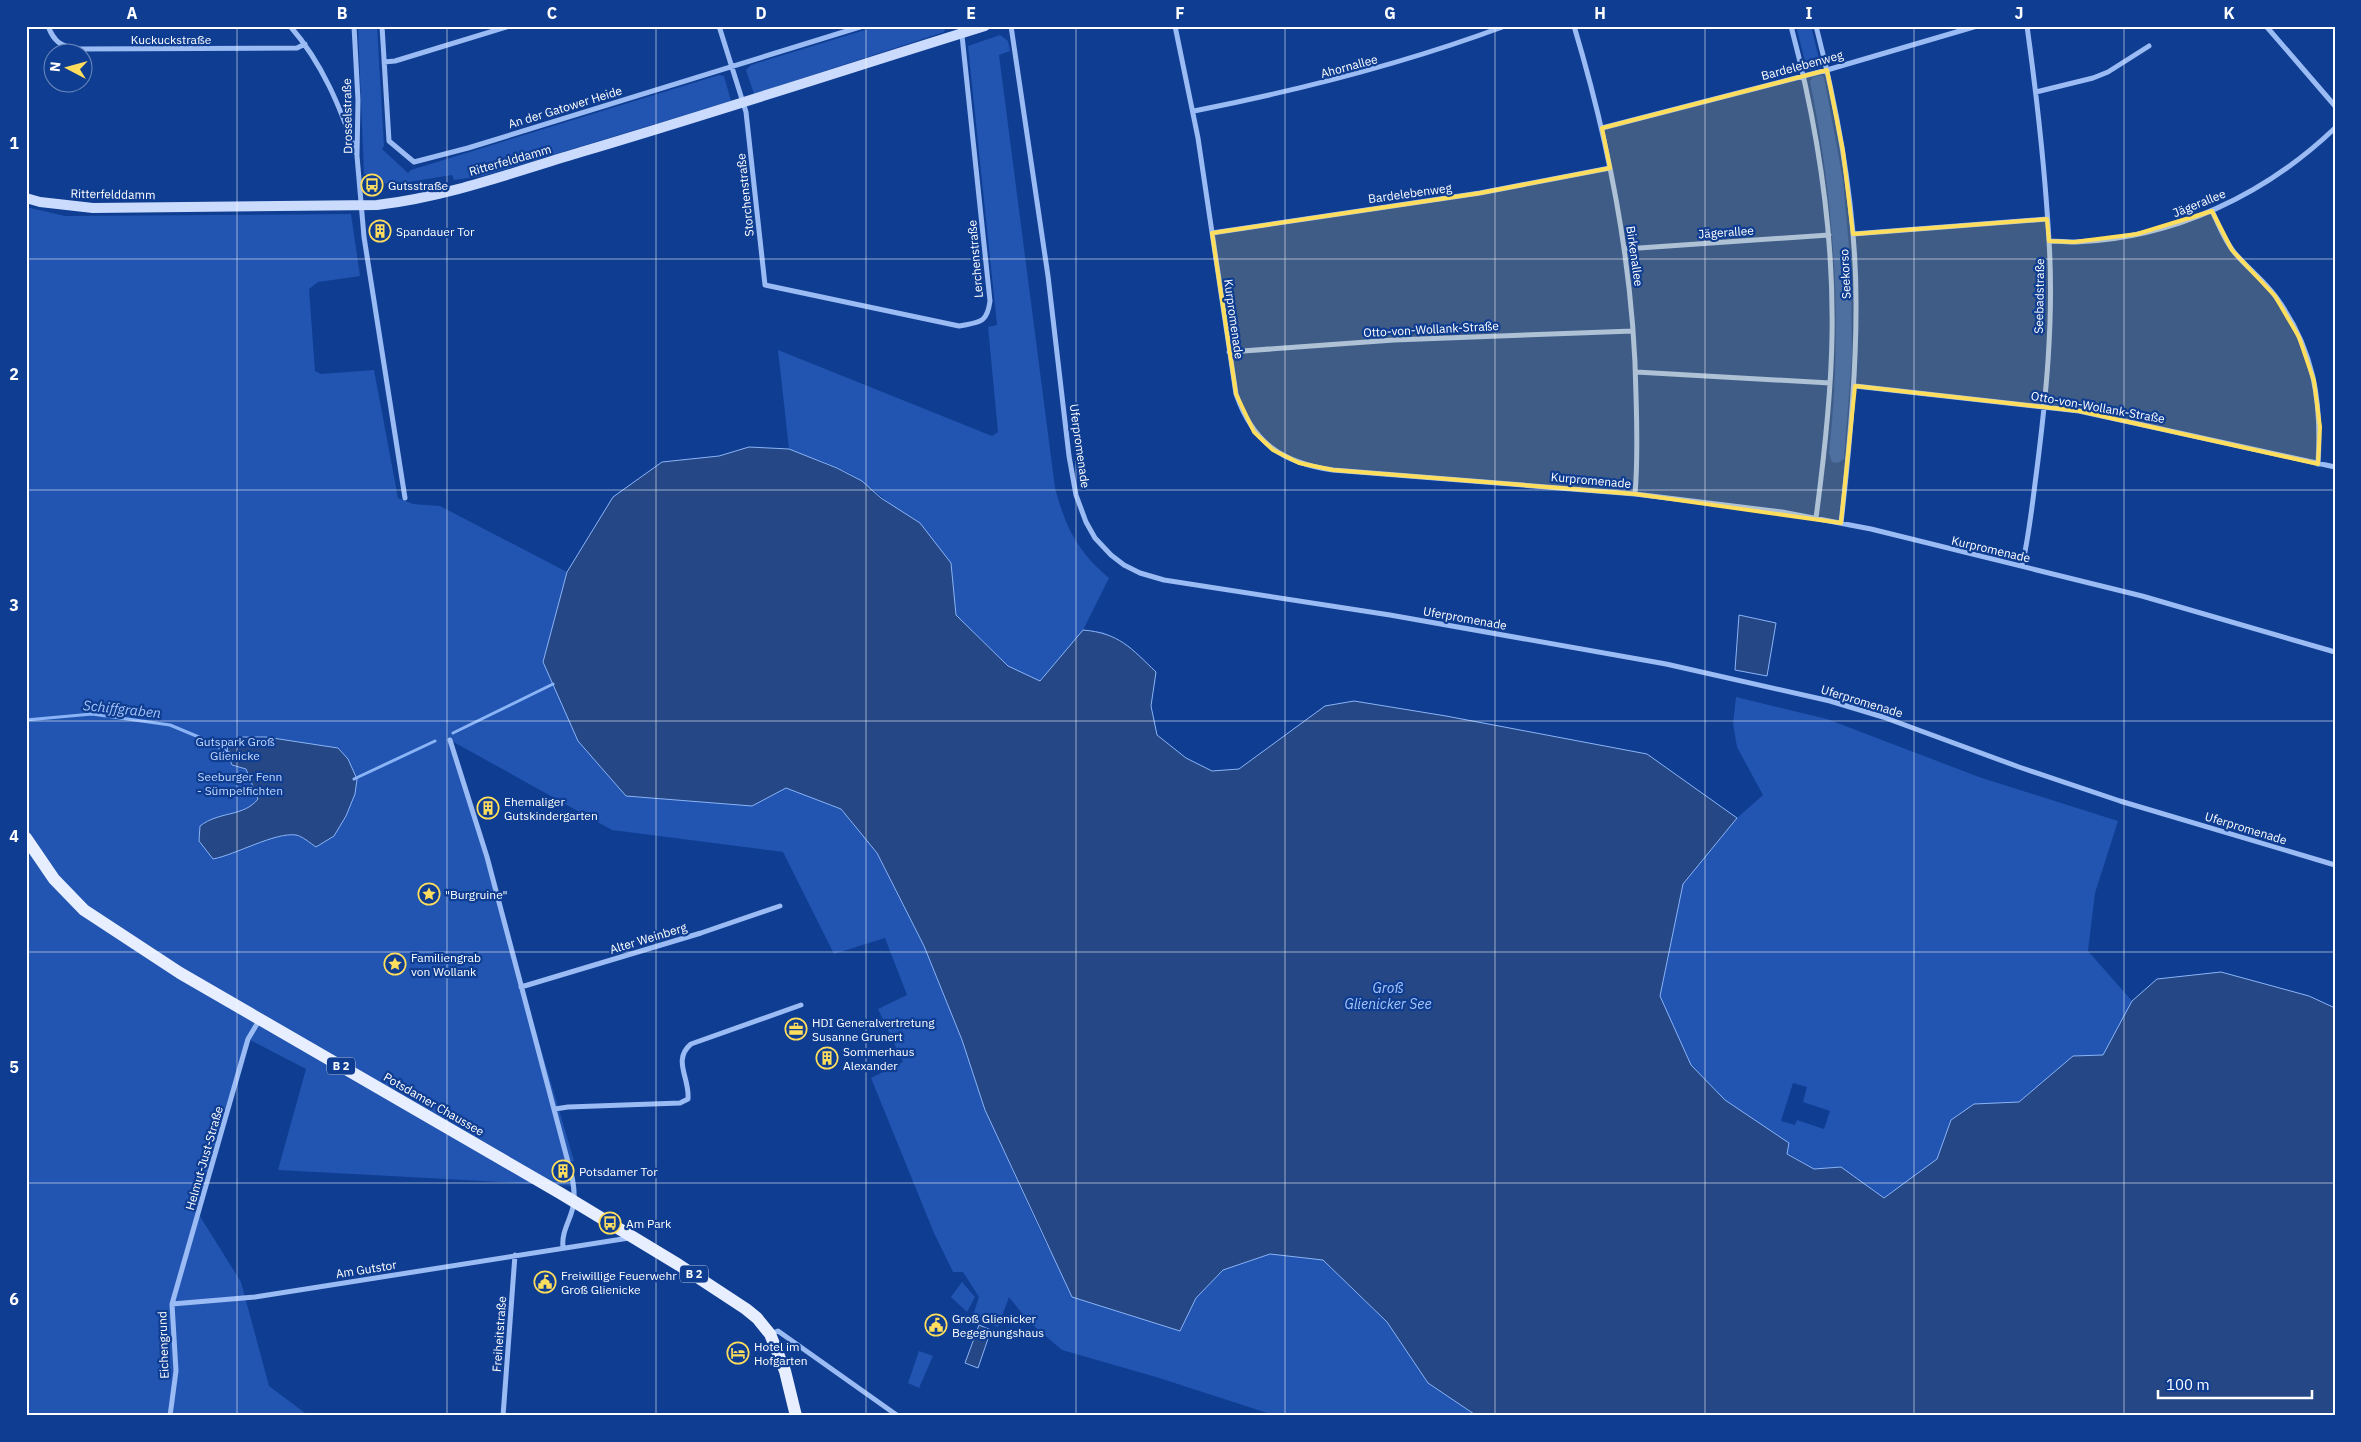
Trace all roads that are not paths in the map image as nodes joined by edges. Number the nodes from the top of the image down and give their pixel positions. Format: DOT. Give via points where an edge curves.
graph roads {
  1 [pos="48,26"];
  2 [pos="290,26"];
  3 [pos="354,26"];
  4 [pos="382,26"];
  5 [pos="510,26"];
  6 [pos="720,26"];
  7 [pos="863,26"];
  8 [pos="984,26"];
  9 [pos="1010,26"];
  10 [pos="1175,26"];
  11 [pos="1505,26"];
  12 [pos="1574,26"];
  13 [pos="1791,26"];
  14 [pos="1816,26"];
  15 [pos="1977,26"];
  16 [pos="2027,26"];
  17 [pos="2266,26"];
  18 [pos="961,30"];
  19 [pos="305,44"];
  20 [pos="2149,46"];
  21 [pos="384,62"];
  22 [pos="732,67"];
  23 [pos="1827,70"];
  24 [pos="1804,76"];
  25 [pos="2036,92"];
  26 [pos="743,103"];
  27 [pos="2335,106"];
  28 [pos="1194,112"];
  29 [pos="1602,128"];
  30 [pos="2335,128"];
  31 [pos="357,156"];
  32 [pos="1610,168"];
  33 [pos="26,198"];
  34 [pos="362,206"];
  35 [pos="2212,211"];
  36 [pos="2047,219"];
  37 [pos="1212,233"];
  38 [pos="1853,234"];
  39 [pos="1829,235"];
  40 [pos="2049,241"];
  41 [pos="1625,248"];
  42 [pos="765,285"];
  43 [pos="1633,331"];
  44 [pos="1229,352"];
  45 [pos="1636,372"];
  46 [pos="1830,384"];
  47 [pos="1854,386"];
  48 [pos="2044,406"];
  49 [pos="2318,464"];
  50 [pos="2335,467"];
  51 [pos="1635,494"];
  52 [pos="405,498"];
  53 [pos="1816,518"];
  54 [pos="1841,523"];
  55 [pos="2022,566"];
  56 [pos="2335,652"];
  57 [pos="450,740"];
  58 [pos="26,838"];
  59 [pos="2335,865"];
  60 [pos="780,906"];
  61 [pos="521,987"];
  62 [pos="801,1005"];
  63 [pos="260,1019"];
  64 [pos="555,1110"];
  65 [pos="574,1202"];
  66 [pos="634,1237"];
  67 [pos="563,1247"];
  68 [pos="515,1254"];
  69 [pos="172,1304"];
  70 [pos="770,1334"];
  71 [pos="170,1416"];
  72 [pos="503,1416"];
  73 [pos="796,1416"];
  74 [pos="898,1416"];
  1 -- 19 [label="street, Kuckuckstraße" via="60,45 77,49 297,48"];
  2 -- 19 [label="street"];
  3 -- 31 [label="street, Drosselstraße"];
  4 -- 21 [label="street, An der Gatower Heide"];
  5 -- 21 [label="street"];
  6 -- 22 [label="street, Storchenstraße"];
  7 -- 22 [label="street, An der Gatower Heide"];
  8 -- 18 [label="main road, Ritterfelddamm"];
  9 -- 59 [label="street, Uferpromenade" via="1048,276 1076,495 1095,538 1124,565 1171,581 1390,615 1666,664 1830,701 2111,798"];
  10 -- 28 [label="street, Kurpromenade"];
  11 -- 28 [label="street, Ahornallee" via="1443,49 1342,79"];
  12 -- 29 [label="street, Birkenallee"];
  13 -- 24 [label="street, Seekorso"];
  14 -- 23 [label="street, Seekorso"];
  15 -- 23 [label="street, Bardelebenweg"];
  16 -- 25 [label="street, Seebadstraße"];
  17 -- 27 [label="street"];
  18 -- 26 [label="main road, Ritterfelddamm"];
  18 -- 42 [label="street, Lerchenstraße" via="990,301 988,314 982,321 959,326"];
  19 -- 31 [label="street" via="331,87"];
  20 -- 25 [label="street" via="2093,78"];
  21 -- 22 [label="street, An der Gatower Heide" via="389,142 414,162"];
  22 -- 26 [label="street, Storchenstraße"];
  23 -- 24 [label="street, Bardelebenweg"];
  23 -- 38 [label="street, Seekorso" via="1843,151"];
  24 -- 29 [label="street, Bardelebenweg"];
  24 -- 39 [label="street, Seekorso"];
  25 -- 36 [label="street, Seebadstraße"];
  26 -- 34 [label="main road, Ritterfelddamm" via="453,190"];
  26 -- 42 [label="street, Storchenstraße"];
  28 -- 37 [label="street, Kurpromenade"];
  29 -- 32 [label="street, Birkenallee"];
  30 -- 35 [label="street, Jägerallee" via="2271,179"];
  31 -- 34 [label="street, Drosselstraße"];
  32 -- 37 [label="street, Bardelebenweg" via="1480,193"];
  32 -- 41 [label="street, Birkenallee"];
  33 -- 34 [label="main road, Ritterfelddamm" via="93,208"];
  34 -- 52 [label="street" via="366,252"];
  35 -- 40 [label="street, Jägerallee" via="2160,229 2130,235 2074,242"];
  35 -- 49 [label="street" via="2232,250 2275,296 2299,337 2309,362 2318,404"];
  36 -- 38 [label="street"];
  36 -- 40 [label="street, Seebadstraße"];
  37 -- 44 [label="street, Kurpromenade"];
  38 -- 47 [label="street, Seekorso"];
  39 -- 41 [label="street, Jägerallee"];
  39 -- 46 [label="street, Seekorso"];
  40 -- 48 [label="street, Seebadstraße"];
  41 -- 43 [label="street, Birkenallee"];
  43 -- 44 [label="street, Otto-von-Wollank-Straße" via="1394,340"];
  43 -- 45 [label="street, Birkenallee"];
  44 -- 51 [label="street, Kurpromenade" via="1236,394 1247,420 1264,442 1299,463 1333,470"];
  45 -- 46 [label="street"];
  45 -- 51 [label="street, Birkenallee"];
  46 -- 53 [label="street, Seekorso"];
  47 -- 48 [label="street, Otto-von-Wollank-Straße"];
  47 -- 54 [label="street, Seekorso"];
  48 -- 49 [label="street, Otto-von-Wollank-Straße" via="2121,419"];
  48 -- 55 [label="street, Seebadstraße"];
  49 -- 50 [label="street, Otto-von-Wollank-Straße"];
  51 -- 53 [label="street, Kurpromenade"];
  53 -- 54 [label="street, Kurpromenade"];
  54 -- 55 [label="street, Kurpromenade"];
  55 -- 56 [label="street, Kurpromenade" via="2142,596"];
  57 -- 61 [label="street"];
  58 -- 63 [label="main road, Potsdamer Chaussee / B 2" via="54,879 84,910 180,973"];
  60 -- 61 [label="street, Alter Weinberg"];
  61 -- 64 [label="street"];
  62 -- 64 [label="street" via="691,1044 681,1058 689,1091 688,1099 680,1103"];
  63 -- 65 [label="main road, Potsdamer Chaussee / B 2"];
  63 -- 69 [label="street, Helmut-Just-Straße" via="248,1039"];
  64 -- 65 [label="street" via="574,1186"];
  65 -- 66 [label="main road, Potsdamer Chaussee / B 2"];
  65 -- 67 [label="street" via="562,1237"];
  66 -- 67 [label="street, Am Gutstor"];
  66 -- 70 [label="main road, Potsdamer Chaussee / B 2" via="746,1309"];
  67 -- 68 [label="street, Am Gutstor"];
  68 -- 69 [label="street, Am Gutstor" via="255,1297"];
  68 -- 72 [label="street, Freiheitstraße"];
  69 -- 71 [label="street, Eichengrund" via="176,1371"];
  70 -- 73 [label="main road, Potsdamer Chaussee / B 2" via="785,1371"];
  70 -- 74 [label="street" via="778,1331"];
}
